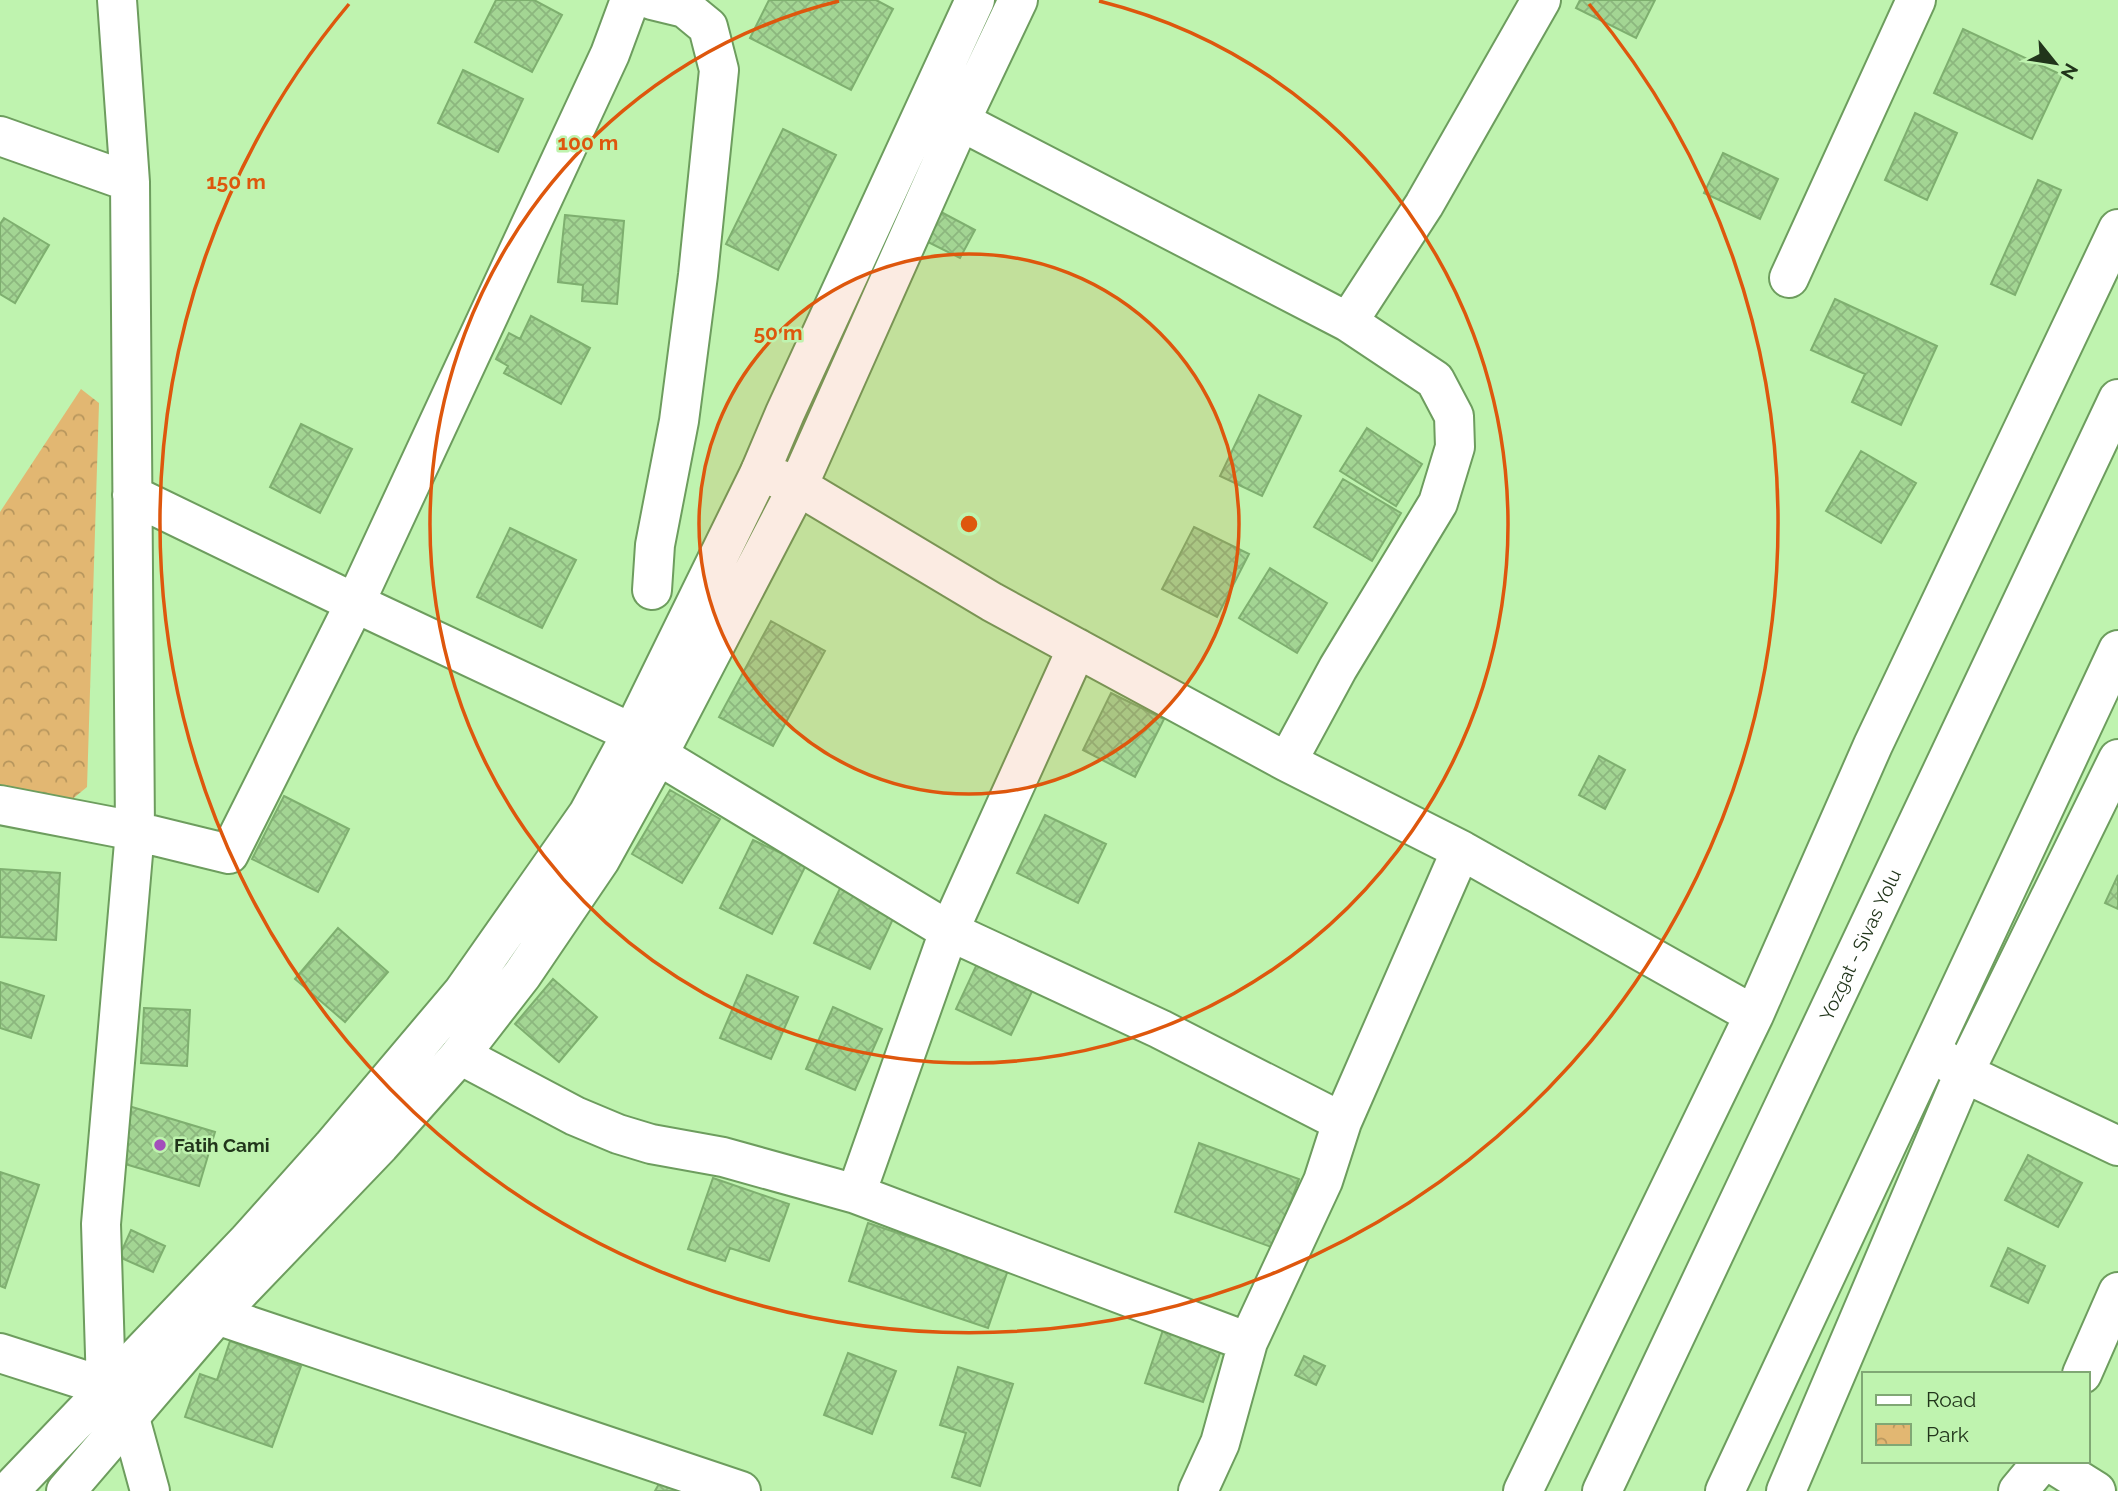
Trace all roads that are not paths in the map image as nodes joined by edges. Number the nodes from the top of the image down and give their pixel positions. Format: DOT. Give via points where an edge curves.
graph roads {
  1 [pos="117,0"];
  2 [pos="630,0"];
  3 [pos="652,0"];
  4 [pos="975,0"];
  5 [pos="1018,0"];
  6 [pos="1541,0"];
  7 [pos="1916,0"];
  8 [pos="926,103"];
  9 [pos="961,120"];
  10 [pos="0,136"];
  11 [pos="130,182"];
  12 [pos="2118,229"];
  13 [pos="1789,278"];
  14 [pos="1348,322"];
  15 [pos="2118,399"];
  16 [pos="760,472"];
  17 [pos="798,486"];
  18 [pos="132,495"];
  19 [pos="652,590"];
  20 [pos="355,603"];
  21 [pos="1077,648"];
  22 [pos="2118,650"];
  23 [pos="645,744"];
  24 [pos="2118,759"];
  25 [pos="1287,762"];
  26 [pos="2109,803"];
  27 [pos="0,805"];
  28 [pos="135,831"];
  29 [pos="1461,850"];
  30 [pos="950,931"];
  31 [pos="1755,1015"];
  32 [pos="1930,1049"];
  33 [pos="460,1055"];
  34 [pos="1964,1073"];
  35 [pos="1342,1122"];
  36 [pos="2118,1146"];
  37 [pos="856,1194"];
  38 [pos="2118,1293"];
  39 [pos="217,1315"];
  40 [pos="1248,1342"];
  41 [pos="0,1353"];
  42 [pos="2083,1372"];
  43 [pos="106,1387"];
  44 [pos="130,1418"];
  45 [pos="2043,1463"];
  46 [pos="2048,1463"];
  47 [pos="9,1491"];
  48 [pos="66,1491"];
  49 [pos="150,1491"];
  50 [pos="741,1491"];
  51 [pos="1198,1491"];
  52 [pos="1523,1491"];
  53 [pos="1602,1491"];
  54 [pos="1726,1491"];
  55 [pos="1786,1491"];
  56 [pos="2018,1491"];
  57 [pos="2096,1491"];
  1 -- 11 [label="main road"];
  2 -- 20 [label="main road" via="610,54"];
  3 -- 19 [label="main road" via="685,8 708,27 719,70 679,421 655,545"];
  4 -- 8 [label="main road"];
  5 -- 9 [label="main road"];
  6 -- 14 [label="main road" via="1424,205"];
  7 -- 13 [label="main road"];
  8 -- 9 [label="main road"];
  8 -- 16 [label="main road"];
  9 -- 14 [label="main road"];
  9 -- 17 [label="main road"];
  10 -- 11 [label="main road"];
  11 -- 18 [label="main road"];
  12 -- 31 [label="main road" via="1873,745"];
  14 -- 25 [label="main road" via="1435,380 1454,416 1455,447 1438,503"];
  15 -- 53 [label="main road, Yozgat - Sivas Yolu"];
  16 -- 17 [label="main road"];
  16 -- 23 [label="main road"];
  17 -- 21 [label="main road"];
  17 -- 23 [label="main road"];
  18 -- 20 [label="main road"];
  18 -- 28 [label="main road"];
  20 -- 23 [label="main road"];
  20 -- 28 [label="main road" via="229,854"];
  21 -- 25 [label="main road"];
  21 -- 30 [label="main road"];
  22 -- 32 [label="main road"];
  23 -- 30 [label="main road"];
  23 -- 33 [label="main road" via="600,860 522,975"];
  23 -- 43 [label="main road" via="587,814 463,992 248,1241"];
  24 -- 26 [label="main road"];
  25 -- 29 [label="main road"];
  26 -- 34 [label="main road"];
  27 -- 28 [label="main road"];
  28 -- 43 [label="main road" via="101,1224"];
  29 -- 31 [label="main road"];
  29 -- 35 [label="main road"];
  30 -- 35 [label="main road" via="1160,1029"];
  30 -- 37 [label="main road"];
  31 -- 52 [label="main road"];
  32 -- 34 [label="main road"];
  32 -- 54 [label="main road"];
  33 -- 37 [label="main road" via="618,1134"];
  33 -- 39 [label="main road"];
  34 -- 36 [label="main road"];
  34 -- 55 [label="main road"];
  35 -- 40 [label="main road" via="1323,1181"];
  37 -- 40 [label="main road"];
  38 -- 42 [label="main road"];
  39 -- 44 [label="main road"];
  39 -- 50 [label="main road"];
  40 -- 51 [label="main road" via="1220,1443"];
  41 -- 43 [label="main road"];
  43 -- 44 [label="main road"];
  43 -- 47 [label="main road"];
  44 -- 48 [label="main road"];
  44 -- 49 [label="main road"];
  45 -- 56 [label="main road"];
  46 -- 57 [label="main road"];
}
